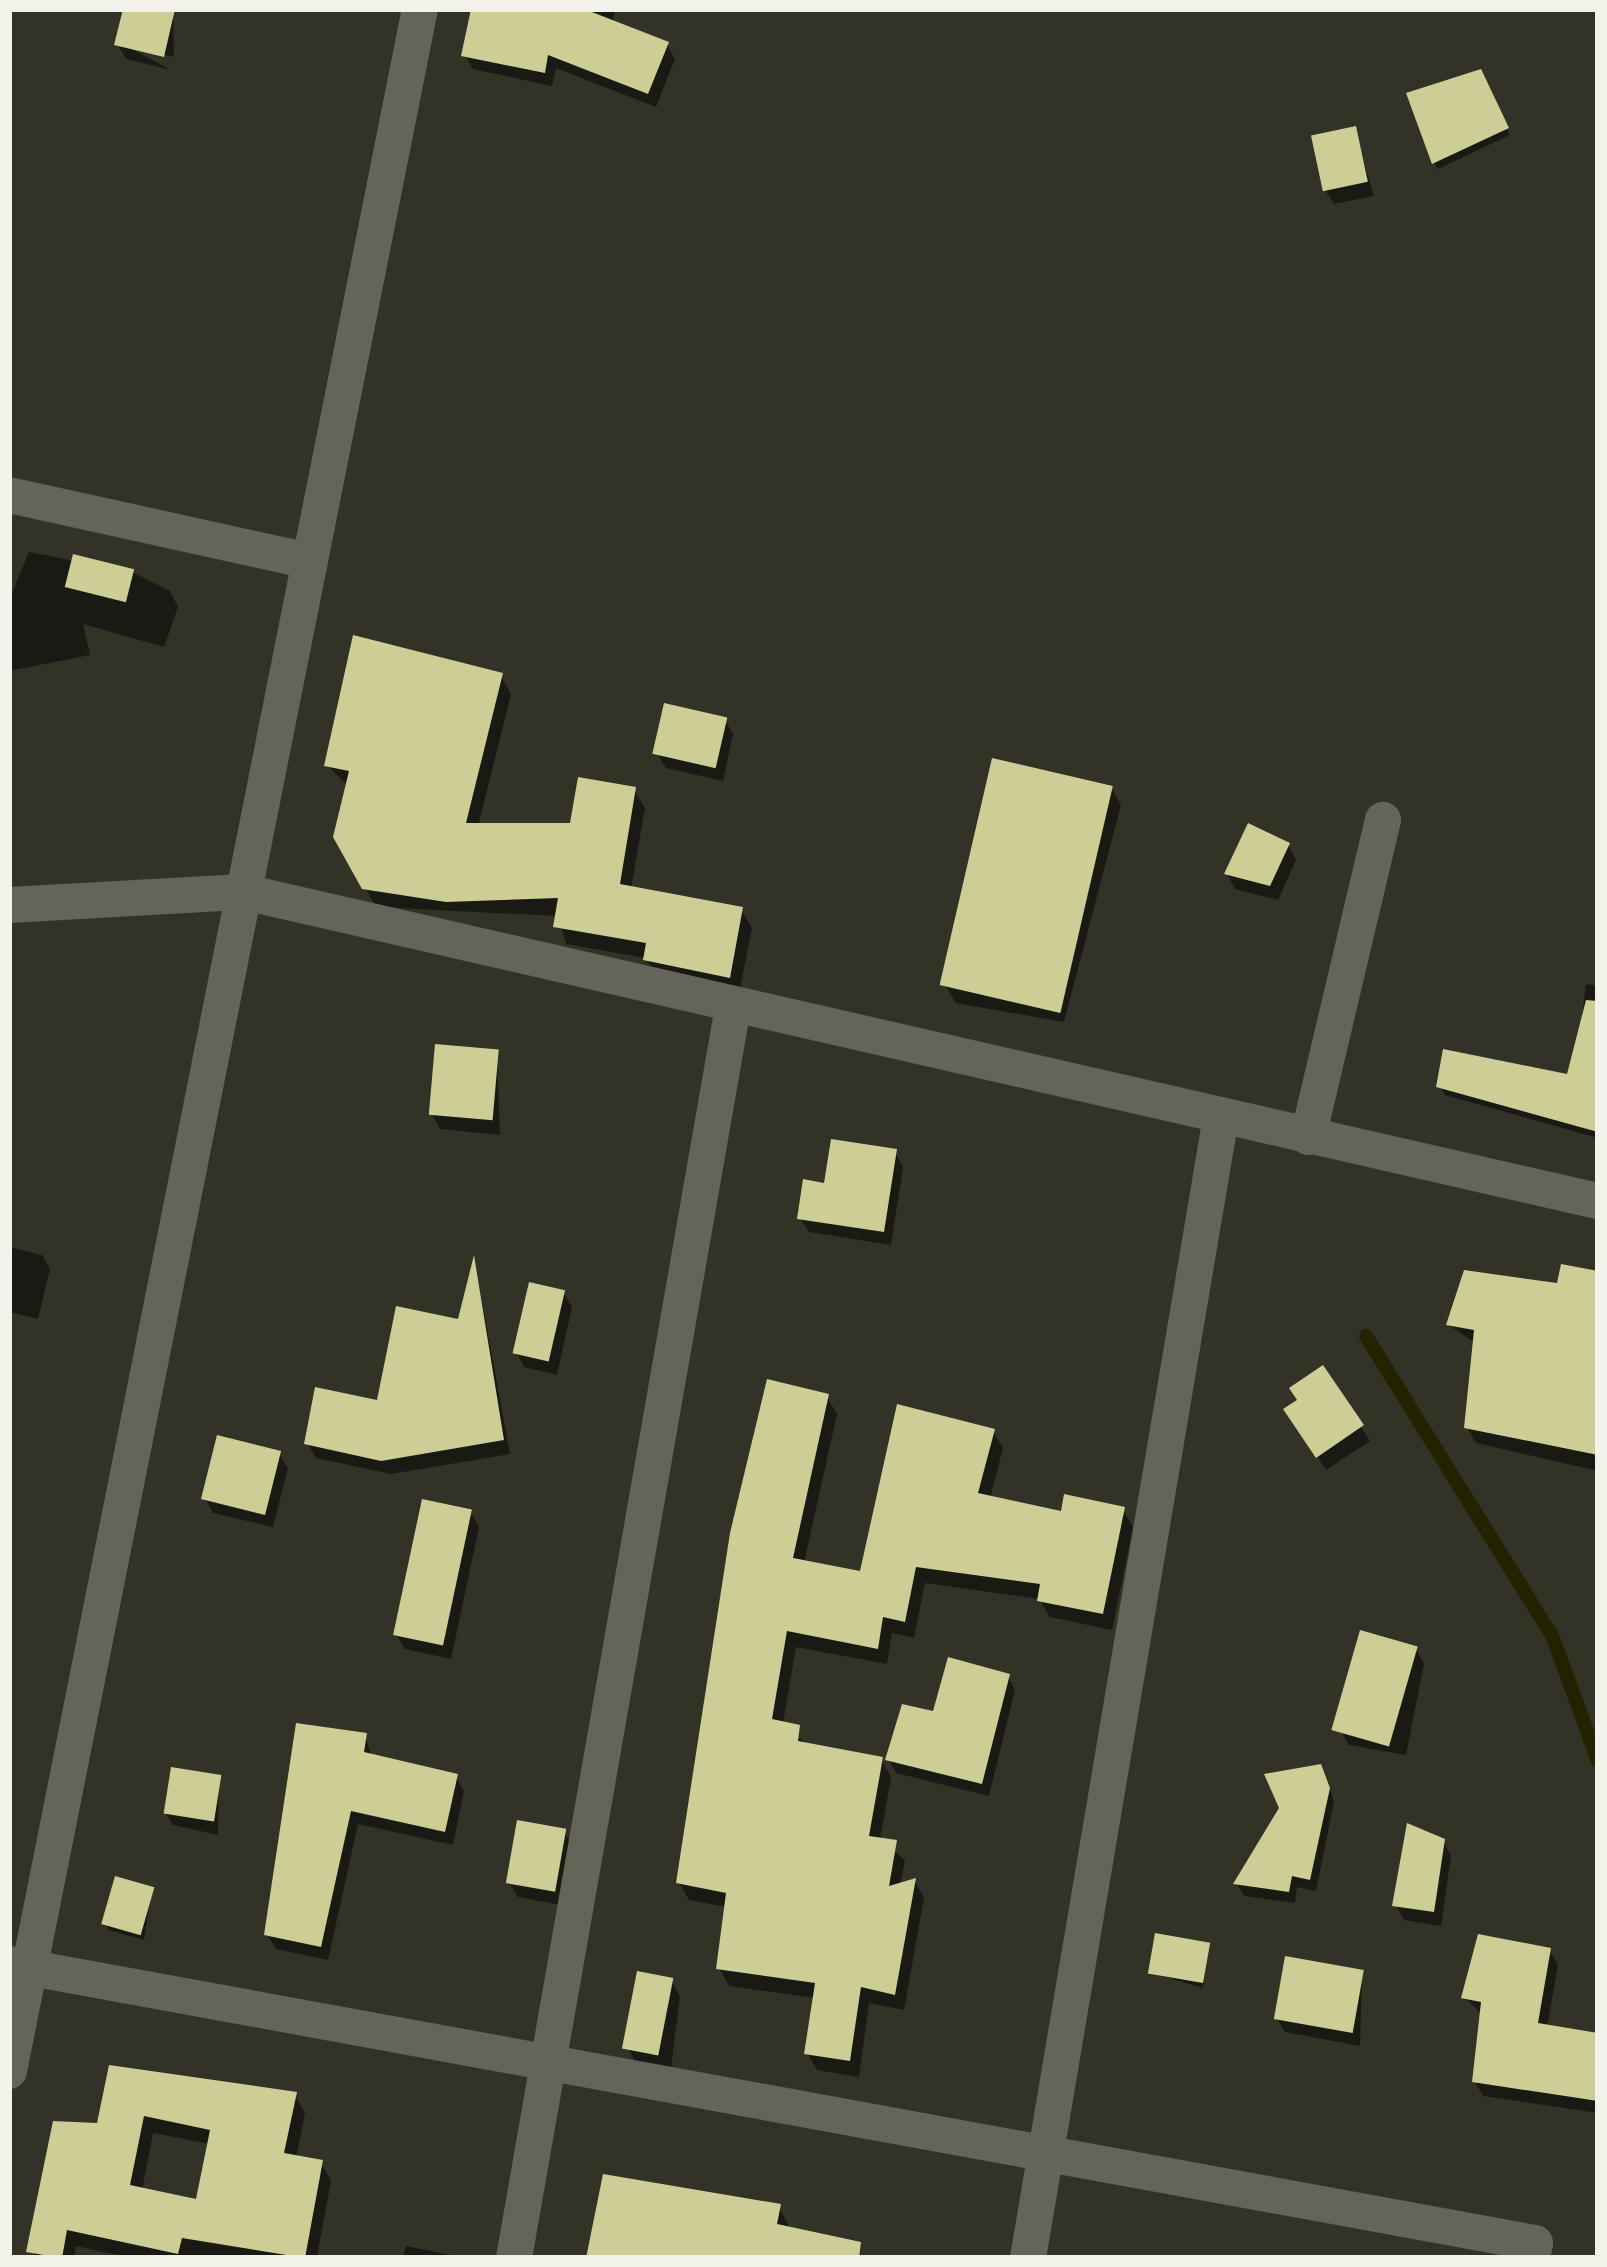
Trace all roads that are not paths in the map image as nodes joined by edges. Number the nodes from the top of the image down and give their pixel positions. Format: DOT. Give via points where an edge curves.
graph roads {
  1 [pos="420,9"];
  2 [pos="9,496"];
  3 [pos="310,561"];
  4 [pos="1384,820"];
  5 [pos="244,892"];
  6 [pos="9,905"];
  7 [pos="733,1007"];
  8 [pos="1221,1117"];
  9 [pos="1307,1137"];
  10 [pos="1598,1201"];
  11 [pos="19,1967"];
  12 [pos="550,2060"];
  13 [pos="9,2071"];
  14 [pos="1049,2153"];
  15 [pos="514,2258"];
  16 [pos="1028,2258"];
  17 [pos="1532,2258"];
  1 -- 3 [label="street"];
  2 -- 3 [label="street"];
  3 -- 5 [label="street"];
  4 -- 9 [label="street"];
  5 -- 6 [label="street"];
  5 -- 7 [label="street"];
  5 -- 11 [label="street"];
  7 -- 8 [label="street"];
  7 -- 12 [label="street"];
  8 -- 9 [label="street"];
  8 -- 14 [label="street"];
  9 -- 10 [label="street"];
  11 -- 12 [label="street"];
  11 -- 13 [label="street"];
  12 -- 14 [label="street"];
  12 -- 15 [label="street"];
  14 -- 16 [label="street"];
  14 -- 17 [label="street" via="1535,2243"];
}
